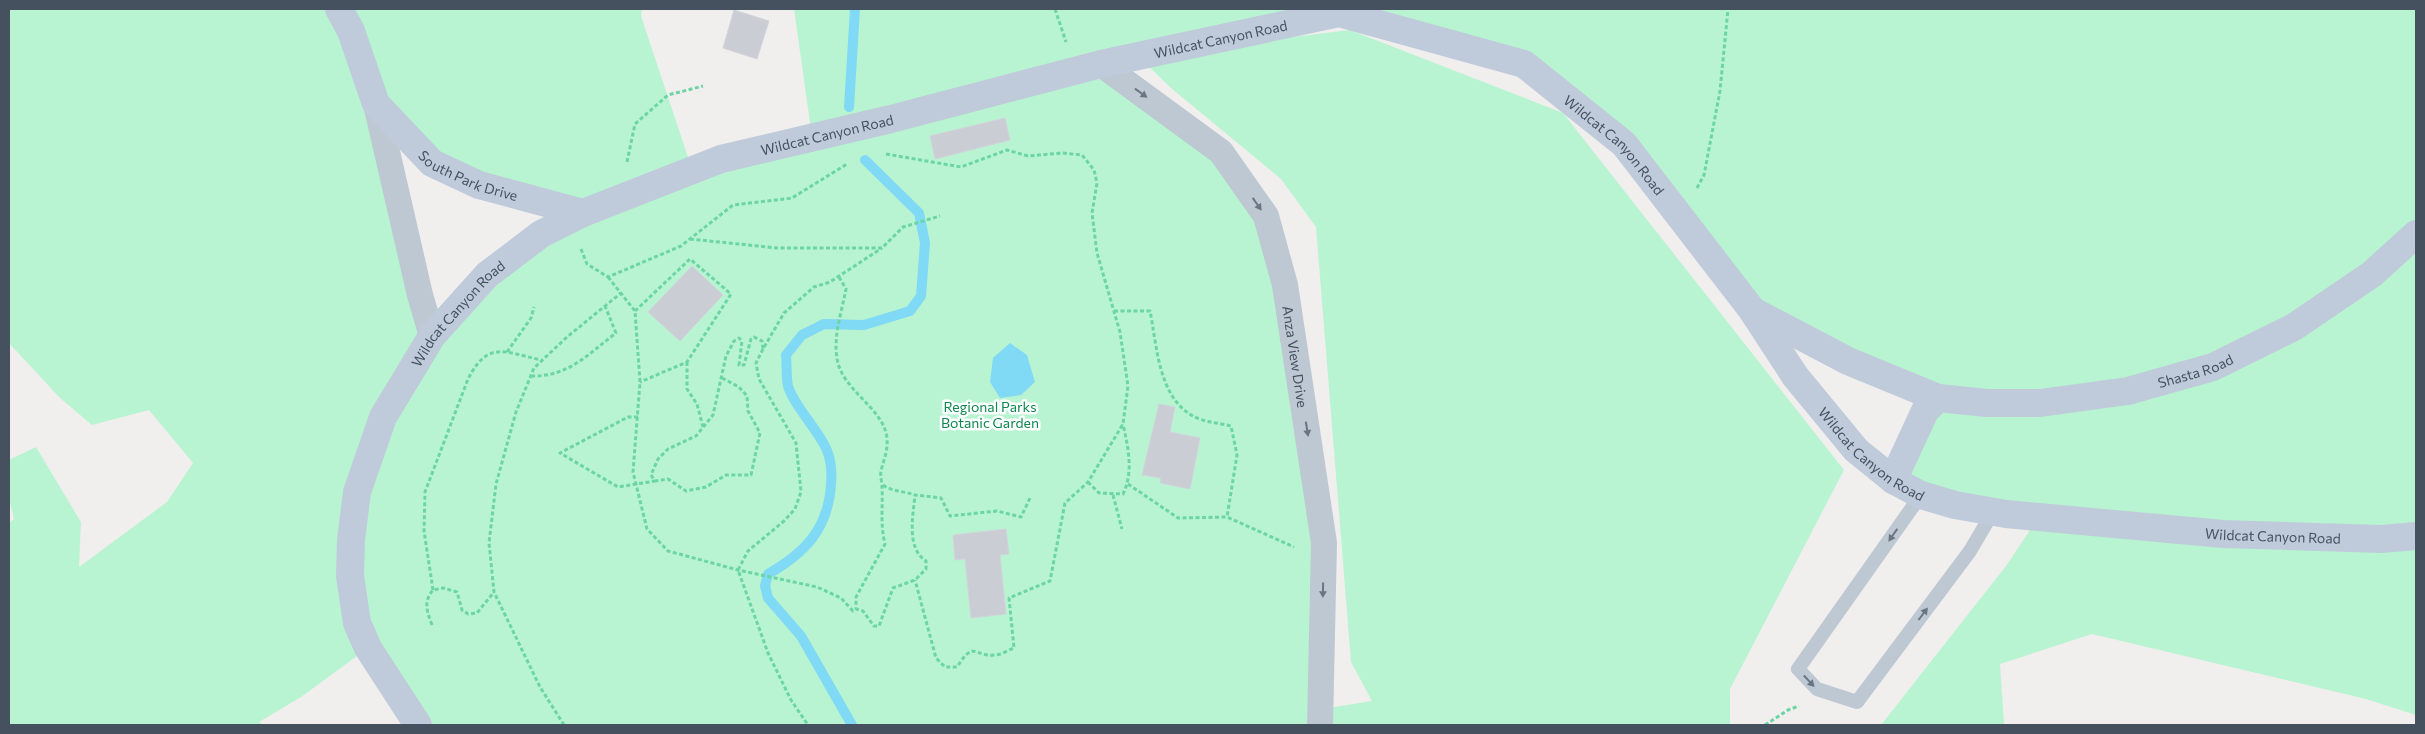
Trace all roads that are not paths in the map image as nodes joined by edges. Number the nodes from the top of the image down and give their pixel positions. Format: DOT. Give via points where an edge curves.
graph roads {
  1 [pos="339,9"];
  2 [pos="1102,64"];
  3 [pos="376,104"];
  4 [pos="576,217"];
  5 [pos="2416,234"];
  6 [pos="1752,310"];
  7 [pos="432,336"];
  8 [pos="1938,398"];
  9 [pos="1893,480"];
  10 [pos="1921,496"];
  11 [pos="1993,512"];
  12 [pos="2416,536"];
  13 [pos="418,725"];
  14 [pos="1320,725"];
  1 -- 3 [label="street, South Park Drive" via="351,31"];
  2 -- 4 [label="street, Wildcat Canyon Road" via="721,159"];
  2 -- 6 [label="street, Wildcat Canyon Road" via="1339,13 1524,64 1624,144"];
  2 -- 14 [label="street, Anza View Drive, one-way" via="1221,152 1266,216 1285,285 1324,542"];
  3 -- 4 [label="street, South Park Drive" via="432,163 479,185"];
  3 -- 7 [label="street, South Park Drive"];
  4 -- 7 [label="street, Wildcat Canyon Road" via="541,234 487,274"];
  5 -- 8 [label="street, Shasta Road" via="2372,274 2294,327 2213,368 2128,391 2040,403 1987,403"];
  6 -- 8 [label="street, Shasta Road" via="1848,361"];
  6 -- 9 [label="street, Wildcat Canyon Road" via="1795,376 1856,450"];
  7 -- 13 [label="street, Wildcat Canyon Road" via="383,417 357,492 350,540 350,576 357,623 368,648"];
  8 -- 9 [label="street" via="1925,411"];
  9 -- 10 [label="street, Wildcat Canyon Road"];
  10 -- 11 [label="street, Wildcat Canyon Road"];
  10 -- 11 [label="lane, one-way" via="1798,669 1817,689 1857,702 1970,551"];
  11 -- 12 [label="street, Wildcat Canyon Road" via="2223,534"];
}
